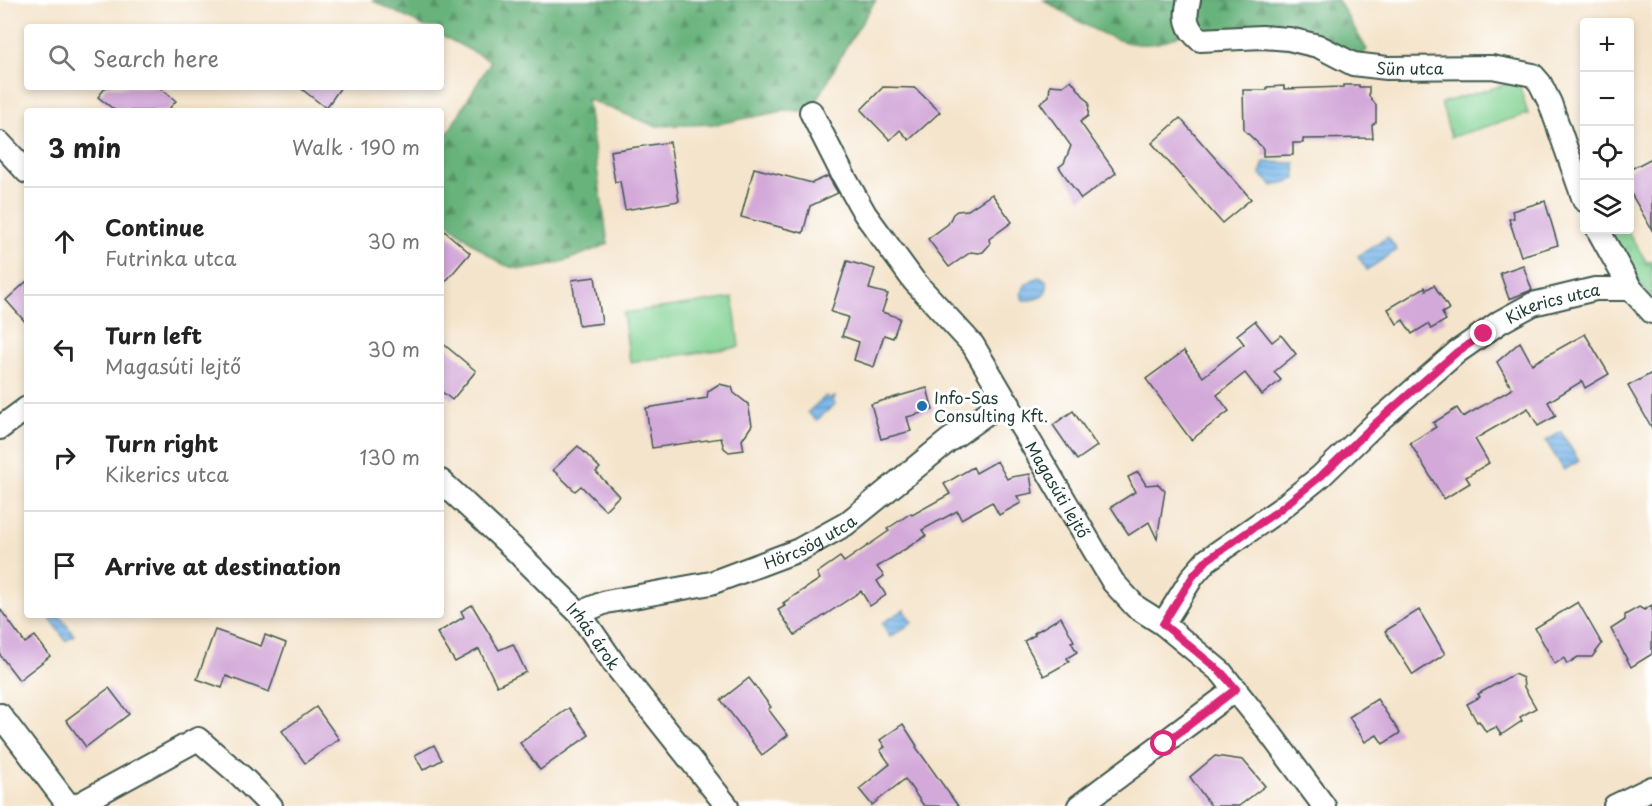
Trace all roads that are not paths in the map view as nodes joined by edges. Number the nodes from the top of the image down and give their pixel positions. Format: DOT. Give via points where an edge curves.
graph roads {
  1 [pos="1189,0"];
  2 [pos="811,111"];
  3 [pos="0,143"];
  4 [pos="24,169"];
  5 [pos="1580,189"];
  6 [pos="1600,234"];
  7 [pos="1631,289"];
  8 [pos="1652,312"];
  9 [pos="1009,404"];
  10 [pos="24,410"];
  11 [pos="0,428"];
  12 [pos="444,484"];
  13 [pos="579,613"];
  14 [pos="1163,624"];
  15 [pos="1236,689"];
  16 [pos="0,715"];
  17 [pos="1652,788"];
  18 [pos="69,806"];
  19 [pos="76,806"];
  20 [pos="271,806"];
  21 [pos="727,806"];
  22 [pos="1079,806"];
  23 [pos="1324,806"];
  24 [pos="1615,806"];
  1 -- 5 [label="street, Sün utca" via="1186,17 1190,32 1200,40 1289,39 1318,46 1353,64 1387,69 1492,67 1533,75 1550,103"];
  2 -- 9 [label="street, Magasúti lejtő" via="866,214 914,281 973,345"];
  3 -- 4 [label="street"];
  6 -- 7 [label="street"];
  7 -- 8 [label="street"];
  7 -- 14 [label="street, Kikerics utca" via="1595,289 1533,304 1457,352 1321,476 1207,560"];
  9 -- 13 [label="street, Hörcsög utca" via="987,413 846,524 800,550 711,583 606,602"];
  9 -- 14 [label="street, Magasúti lejtő" via="1113,582 1136,607"];
  10 -- 11 [label="street"];
  12 -- 13 [label="street, Irhás árok"];
  13 -- 21 [label="street, Irhás árok" via="615,665"];
  14 -- 15 [label="street, Magasúti lejtő"];
  15 -- 22 [label="street"];
  15 -- 23 [label="street, Magasúti lejtő"];
  16 -- 18 [label="street"];
  17 -- 24 [label="street"];
  19 -- 20 [label="street" via="198,739"];
}
